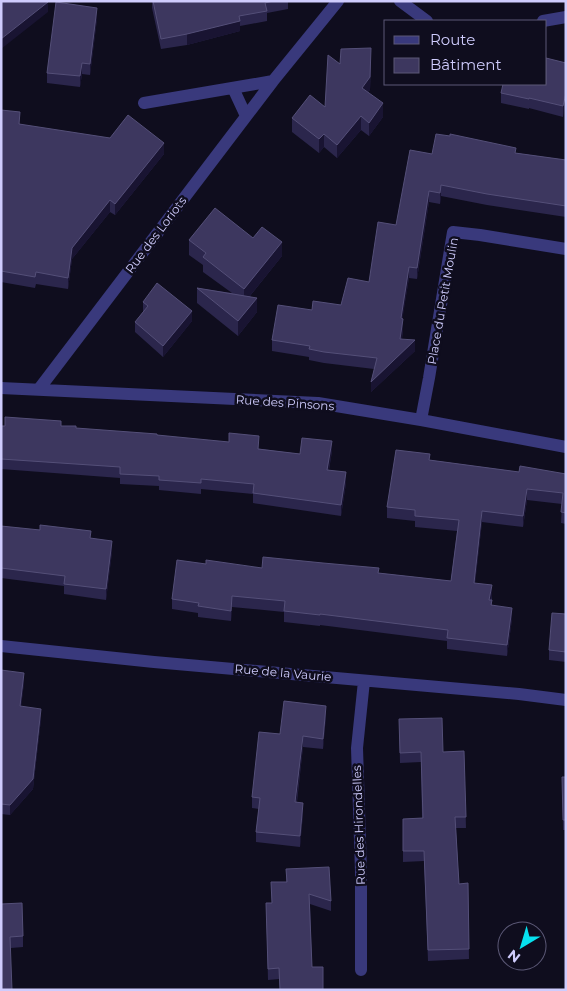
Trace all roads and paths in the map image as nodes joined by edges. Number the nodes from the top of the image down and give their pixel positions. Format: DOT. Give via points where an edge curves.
graph roads {
  1 [pos="338,1"];
  2 [pos="400,1"];
  3 [pos="566,17"];
  4 [pos="426,20"];
  5 [pos="547,20"];
  6 [pos="273,81"];
  7 [pos="234,88"];
  8 [pos="144,103"];
  9 [pos="246,116"];
  10 [pos="566,249"];
  11 [pos="1,388"];
  12 [pos="39,389"];
  13 [pos="421,420"];
  14 [pos="566,447"];
  15 [pos="1,646"];
  16 [pos="364,681"];
  17 [pos="566,700"];
  18 [pos="361,970"];
  1 -- 6 [label="street, Rue des Loriots"];
  2 -- 4 [label="street"];
  3 -- 5 [label="street"];
  6 -- 7 [label="street"];
  6 -- 9 [label="street, Rue des Loriots"];
  7 -- 8 [label="street"];
  7 -- 9 [label="street"];
  9 -- 12 [label="street, Rue des Loriots"];
  10 -- 13 [label="street, Place du Petit Moulin" via="453,232"];
  11 -- 12 [label="street, Rue des Pinsons"];
  12 -- 13 [label="street, Rue des Pinsons" via="318,403"];
  13 -- 14 [label="street, Rue des Pinsons"];
  15 -- 16 [label="street, Rue de la Vaurie"];
  16 -- 17 [label="street, Rue de la Vaurie"];
  16 -- 18 [label="street, Rue des Hirondelles" via="357,748"];
}
